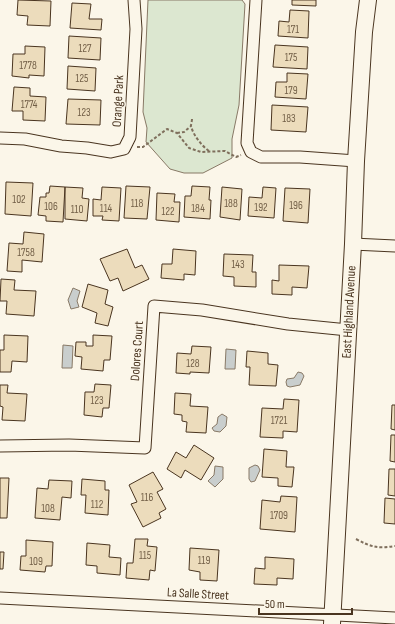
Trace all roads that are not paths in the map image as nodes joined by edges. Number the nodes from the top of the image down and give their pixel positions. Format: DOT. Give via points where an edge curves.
graph roads {
  1 [pos="134,0"];
  2 [pos="256,0"];
  3 [pos="368,0"];
  4 [pos="0,138"];
  5 [pos="356,161"];
  6 [pos="353,244"];
  7 [pos="395,246"];
  8 [pos="348,330"];
  9 [pos="0,446"];
  10 [pos="0,598"];
  11 [pos="395,618"];
  12 [pos="332,620"];
  1 -- 4 [label="street, Orange Park" via="136,29 130,137 124,149 111,152 25,139"];
  2 -- 5 [label="street" via="247,143 251,152 261,157"];
  3 -- 5 [label="street, East Highland Avenue"];
  5 -- 6 [label="street, East Highland Avenue"];
  6 -- 7 [label="street"];
  6 -- 8 [label="street, East Highland Avenue"];
  8 -- 9 [label="street, Dolores Court" via="154,306 145,448"];
  8 -- 12 [label="street, East Highland Avenue"];
  10 -- 12 [label="street, La Salle Street"];
  11 -- 12 [label="street, La Salle Street"];
}
